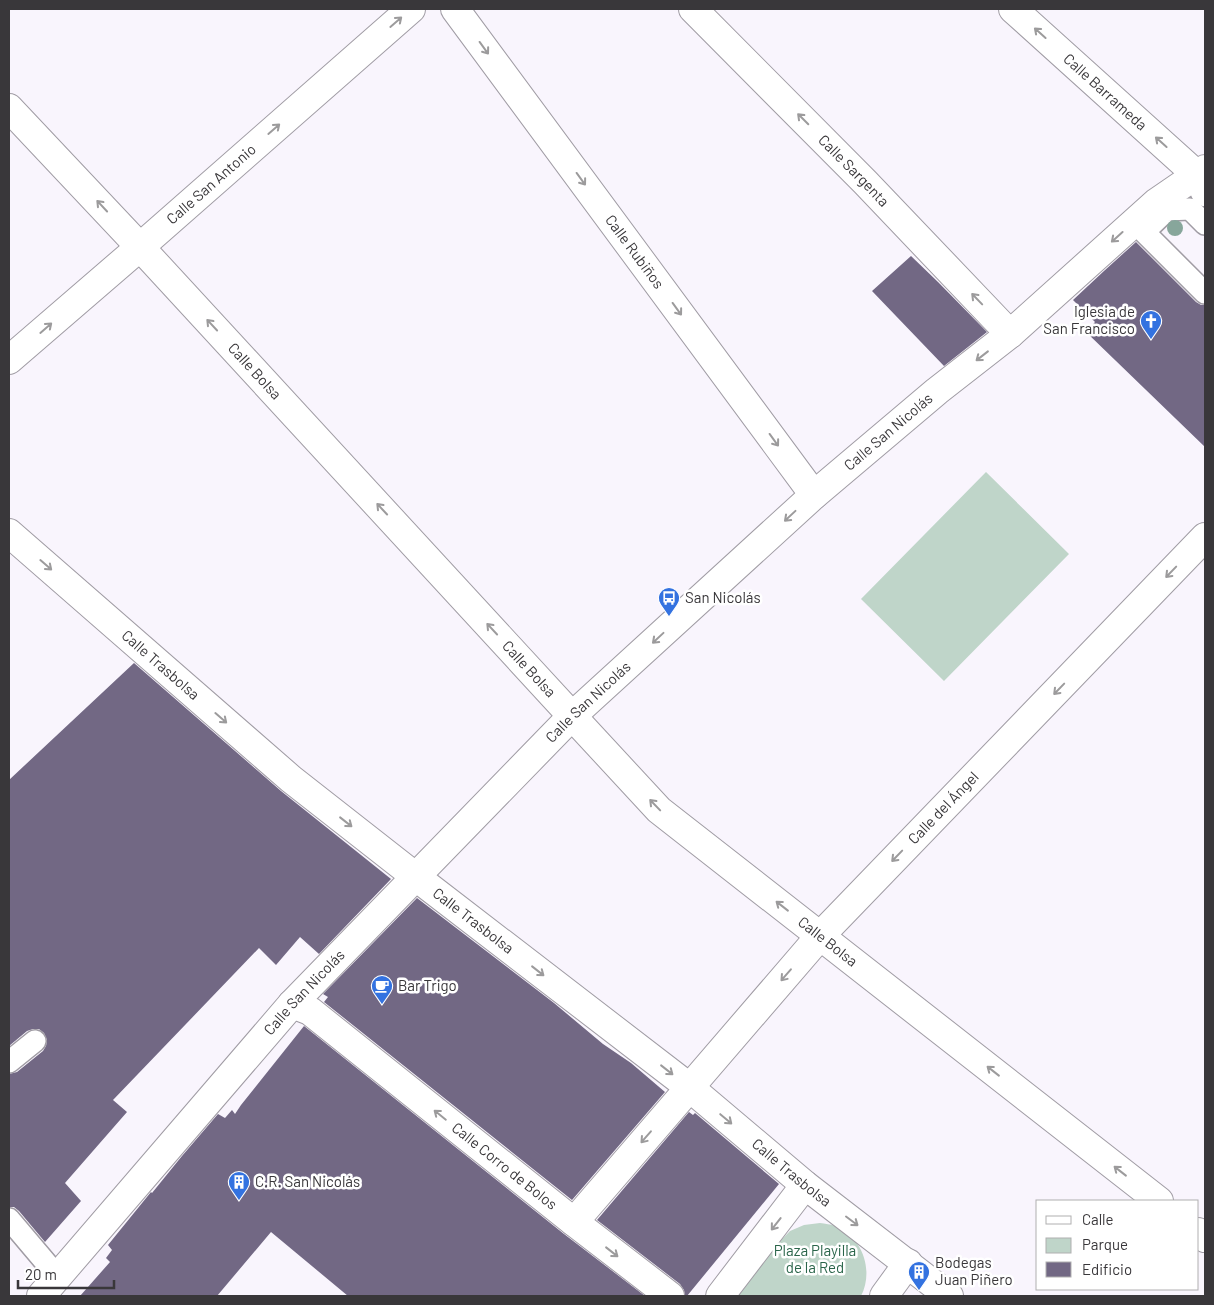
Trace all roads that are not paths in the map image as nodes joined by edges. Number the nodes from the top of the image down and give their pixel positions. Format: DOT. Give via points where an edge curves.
graph roads {
  1 [pos="411,9"];
  2 [pos="455,9"];
  3 [pos="693,9"];
  4 [pos="1013,9"];
  5 [pos="9,108"];
  6 [pos="1202,179"];
  7 [pos="1205,224"];
  8 [pos="140,247"];
  9 [pos="1205,293"];
  10 [pos="1010,334"];
  11 [pos="9,360"];
  12 [pos="814,495"];
  13 [pos="9,533"];
  14 [pos="1205,536"];
  15 [pos="572,716"];
  16 [pos="416,877"];
  17 [pos="820,936"];
  18 [pos="292,1004"];
  19 [pos="35,1041"];
  20 [pos="9,1062"];
  21 [pos="689,1087"];
  22 [pos="805,1185"];
  23 [pos="1158,1200"];
  24 [pos="9,1218"];
  25 [pos="574,1222"];
  26 [pos="908,1263"];
  27 [pos="50,1286"];
  28 [pos="670,1296"];
  29 [pos="720,1296"];
  30 [pos="884,1296"];
  31 [pos="949,1296"];
  8 -- 1 [label="street, Calle San Antonio, one-way"];
  2 -- 12 [label="street, Calle Rubiños, one-way"];
  10 -- 3 [label="street, Calle Sargenta, one-way"];
  6 -- 4 [label="street, Calle Barrameda, one-way"];
  8 -- 5 [label="street, Calle Bolsa, one-way"];
  6 -- 10 [label="street, Calle San Nicolás, one-way" via="1157,202"];
  7 -- 9 [label="street" via="1190,209 1167,210 1144,232"];
  11 -- 8 [label="street, Calle San Antonio, one-way"];
  15 -- 8 [label="street, Calle Bolsa, one-way"];
  10 -- 12 [label="street, Calle San Nicolás, one-way"];
  12 -- 15 [label="street, Calle San Nicolás, one-way"];
  13 -- 16 [label="street, Calle Trasbolsa, one-way" via="291,779"];
  14 -- 17 [label="street, Calle del Ángel, one-way"];
  15 -- 16 [label="street, Calle San Nicolás"];
  17 -- 15 [label="street, Calle Bolsa, one-way" via="658,810"];
  16 -- 18 [label="street, Calle San Nicolás"];
  16 -- 21 [label="street, Calle Trasbolsa, one-way"];
  17 -- 21 [label="street, Calle del Ángel, one-way"];
  23 -- 17 [label="street, Calle Bolsa, one-way"];
  25 -- 18 [label="street, Calle Corro de Bolos, one-way" via="310,1011"];
  18 -- 27 [label="street, Calle San Nicolás"];
  19 -- 20 [label="street"];
  21 -- 22 [label="street, Calle Trasbolsa, one-way"];
  21 -- 25 [label="street, one-way"];
  22 -- 26 [label="street, Calle Trasbolsa, one-way"];
  22 -- 29 [label="street, one-way"];
  24 -- 27 [label="street"];
  25 -- 28 [label="street, Calle Corro de Bolos, one-way"];
  26 -- 30 [label="street"];
  26 -- 31 [label="street, Calle Trasbolsa"];
}
